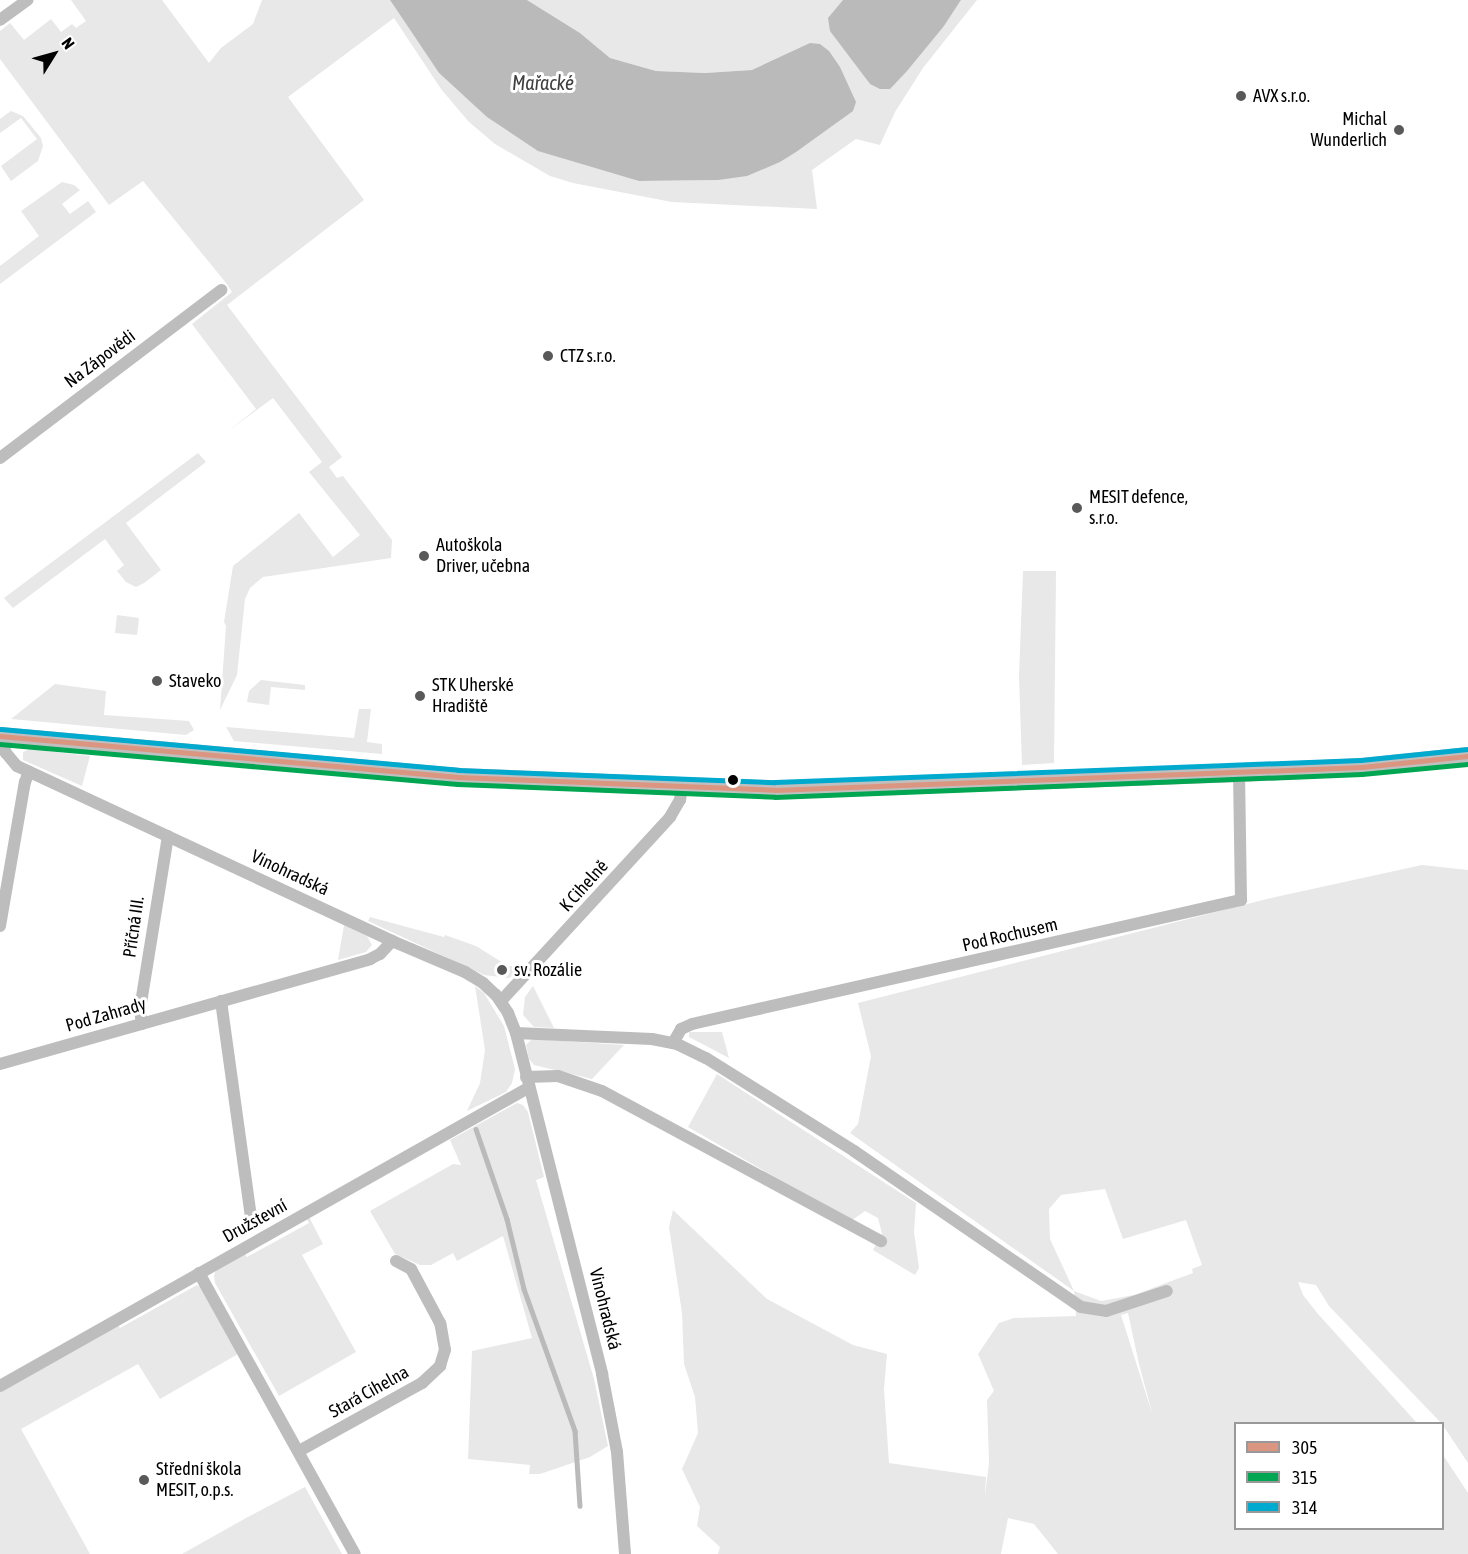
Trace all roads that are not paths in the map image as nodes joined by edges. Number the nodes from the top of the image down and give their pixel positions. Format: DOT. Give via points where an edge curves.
graph roads {
  1 [pos="28,0"];
  2 [pos="0,20"];
  3 [pos="221,290"];
  4 [pos="0,458"];
  5 [pos="1,737"];
  6 [pos="1468,756"];
  7 [pos="1239,773"];
  8 [pos="27,777"];
  9 [pos="682,788"];
  10 [pos="168,836"];
  11 [pos="0,926"];
  12 [pos="392,941"];
  13 [pos="221,1001"];
  14 [pos="501,1001"];
  15 [pos="142,1024"];
  16 [pos="516,1033"];
  17 [pos="673,1043"];
  18 [pos="0,1064"];
  19 [pos="527,1083"];
  20 [pos="251,1216"];
  21 [pos="880,1240"];
  22 [pos="396,1261"];
  23 [pos="200,1273"];
  24 [pos="1167,1291"];
  25 [pos="0,1386"];
  26 [pos="298,1451"];
  27 [pos="355,1554"];
  28 [pos="625,1554"];
  1 -- 2 [label="street"];
  3 -- 4 [label="street, Na Zápovědi"];
  5 -- 8 [label="street, Vinohradská" via="11,762"];
  5 -- 9 [label="main road" via="448,776"];
  6 -- 7 [label="main road" via="1362,767"];
  7 -- 9 [label="main road" via="796,790"];
  7 -- 17 [label="street, Pod Rochusem" via="1241,900 692,1023 681,1029"];
  8 -- 10 [label="street, Vinohradská"];
  8 -- 11 [label="street"];
  9 -- 14 [label="street, K Cihelně" via="670,818"];
  10 -- 12 [label="street, Vinohradská"];
  10 -- 15 [label="street, Příčná III." via="140,1009"];
  12 -- 13 [label="street, Pod Zahrady" via="370,959"];
  12 -- 14 [label="street, Vinohradská" via="465,972"];
  13 -- 15 [label="street, Pod Zahrady"];
  13 -- 20 [label="street"];
  14 -- 16 [label="street, Vinohradská"];
  15 -- 18 [label="street, Pod Zahrady"];
  16 -- 17 [label="street"];
  16 -- 19 [label="street, Vinohradská"];
  17 -- 24 [label="street" via="706,1058 854,1151 1081,1307 1106,1311"];
  19 -- 21 [label="street" via="558,1076 602,1091"];
  19 -- 23 [label="street, Družstevní"];
  19 -- 28 [label="street, Vinohradská" via="604,1384 617,1452"];
  22 -- 26 [label="street, Stará Cihelna" via="411,1269 441,1323 445,1350 440,1366 422,1383"];
  23 -- 25 [label="street, Družstevní"];
  23 -- 26 [label="street"];
  26 -- 27 [label="street"];
}
